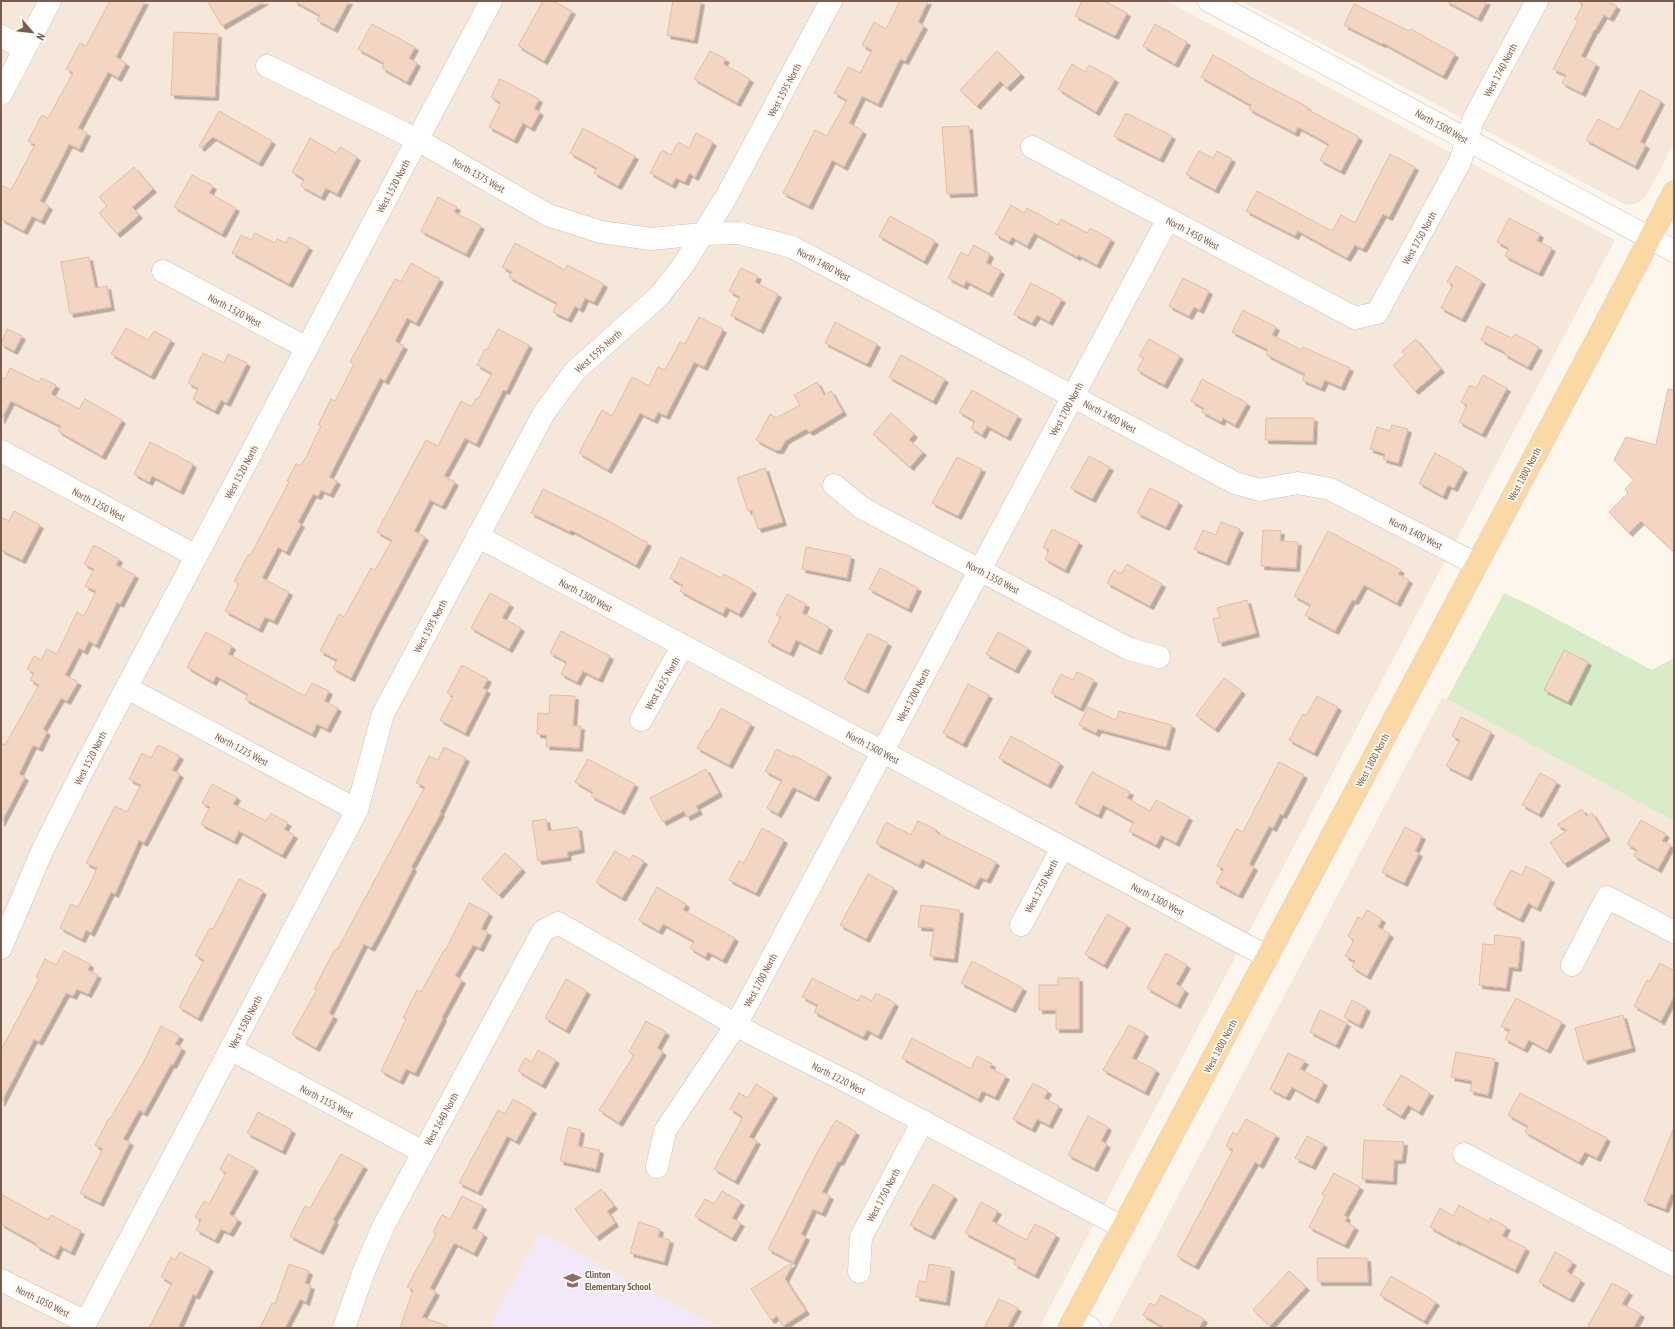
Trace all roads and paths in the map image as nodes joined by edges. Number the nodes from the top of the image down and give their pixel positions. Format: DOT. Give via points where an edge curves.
graph roads {
  1 [pos="50,1"];
  2 [pos="492,1"];
  3 [pos="831,1"];
  4 [pos="1210,1"];
  5 [pos="1537,1"];
  6 [pos="1,36"];
  7 [pos="25,49"];
  8 [pos="267,66"];
  9 [pos="1,94"];
  10 [pos="418,140"];
  11 [pos="1467,140"];
  12 [pos="1032,147"];
  13 [pos="1674,192"];
  14 [pos="1168,219"];
  15 [pos="703,234"];
  16 [pos="1650,238"];
  17 [pos="1674,251"];
  18 [pos="163,271"];
  19 [pos="1355,318"];
  20 [pos="307,348"];
  21 [pos="1073,396"];
  22 [pos="1,451"];
  23 [pos="834,485"];
  24 [pos="478,536"];
  25 [pos="196,556"];
  26 [pos="1476,564"];
  27 [pos="980,570"];
  28 [pos="682,646"];
  29 [pos="1159,657"];
  30 [pos="127,688"];
  31 [pos="383,714"];
  32 [pos="641,720"];
  33 [pos="882,752"];
  34 [pos="357,810"];
  35 [pos="1062,848"];
  36 [pos="558,923"];
  37 [pos="1021,925"];
  38 [pos="1674,932"];
  39 [pos="1,948"];
  40 [pos="1268,957"];
  41 [pos="1572,965"];
  42 [pos="736,1025"];
  43 [pos="230,1049"];
  44 [pos="922,1121"];
  45 [pos="423,1152"];
  46 [pos="1464,1154"];
  47 [pos="657,1167"];
  48 [pos="1122,1227"];
  49 [pos="1674,1265"];
  50 [pos="859,1272"];
  51 [pos="1,1280"];
  52 [pos="86,1322"];
  53 [pos="1078,1325"];
  54 [pos="344,1328"];
  1 -- 7 [label="street"];
  2 -- 10 [label="street, West 1520 North"];
  3 -- 15 [label="street, West 1595 North" via="725,199"];
  4 -- 11 [label="street, North 1500 West"];
  5 -- 11 [label="street, West 1740 North" via="1473,120"];
  6 -- 7 [label="street"];
  7 -- 9 [label="street"];
  8 -- 10 [label="street, North 1375 West"];
  10 -- 15 [label="street, North 1375 West" via="548,215 601,232 651,239"];
  10 -- 20 [label="street, West 1520 North"];
  11 -- 16 [label="street, North 1500 West"];
  11 -- 19 [label="street, West 1750 North" via="1460,162 1377,313"];
  12 -- 14 [label="street, North 1450 West"];
  13 -- 16 [label="main road, West 1800 North"];
  14 -- 19 [label="street, North 1450 West"];
  14 -- 21 [label="street, West 1700 North"];
  15 -- 21 [label="street, North 1400 West" via="740,233 792,247"];
  15 -- 24 [label="street, West 1595 North" via="659,296 574,372 561,389 544,413"];
  16 -- 17 [label="street, North 1500 West"];
  16 -- 26 [label="main road, West 1800 North"];
  18 -- 20 [label="street, North 1320 West"];
  20 -- 25 [label="street, West 1520 North"];
  21 -- 26 [label="street, North 1400 West" via="1235,483 1260,490 1298,483 1330,489"];
  21 -- 27 [label="street, West 1700 North"];
  22 -- 25 [label="street, North 1250 West"];
  23 -- 27 [label="street, North 1350 West" via="862,508"];
  24 -- 28 [label="street, North 1300 West"];
  24 -- 31 [label="street, West 1595 North"];
  25 -- 30 [label="street, West 1520 North"];
  26 -- 40 [label="main road, West 1800 North"];
  27 -- 29 [label="street, North 1350 West" via="1129,649"];
  27 -- 33 [label="street, West 1700 North"];
  28 -- 32 [label="street, West 1625 North"];
  28 -- 33 [label="street, North 1300 West"];
  30 -- 34 [label="street, North 1225 West"];
  30 -- 39 [label="street, West 1520 North" via="43,849"];
  31 -- 34 [label="street, West 1580 North"];
  33 -- 35 [label="street, North 1300 West"];
  33 -- 42 [label="street, West 1700 North"];
  34 -- 43 [label="street, West 1580 North"];
  35 -- 37 [label="street, West 1750 North"];
  35 -- 40 [label="street, North 1300 West"];
  36 -- 42 [label="street, North 1220 West"];
  36 -- 45 [label="street, West 1640 North" via="543,931"];
  38 -- 41 [label="street" via="1607,897"];
  40 -- 48 [label="main road, West 1800 North"];
  42 -- 44 [label="street, North 1220 West"];
  42 -- 47 [label="street, West 1700 North" via="665,1131"];
  43 -- 45 [label="street, North 1155 West"];
  43 -- 52 [label="street, West 1580 North"];
  44 -- 48 [label="street, North 1220 West"];
  44 -- 50 [label="street, West 1750 North" via="861,1236"];
  45 -- 54 [label="street, West 1640 North" via="384,1225"];
  46 -- 49 [label="street"];
  48 -- 53 [label="main road, West 1800 North"];
  51 -- 52 [label="street, North 1050 West"];
}
